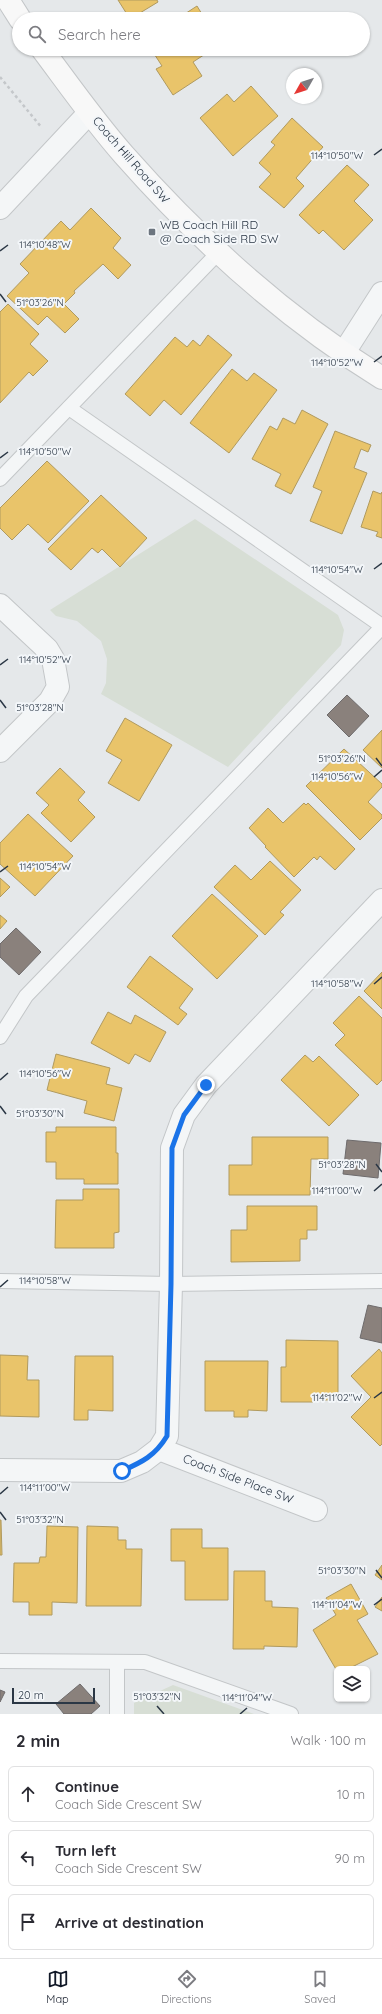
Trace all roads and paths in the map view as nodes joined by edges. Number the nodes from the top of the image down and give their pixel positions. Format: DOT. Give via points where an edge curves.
graph roads {
  1 [pos="8,0"];
  2 [pos="16,12"];
  3 [pos="47,56"];
  4 [pos="0,78"];
  5 [pos="89,113"];
  6 [pos="58,148"];
  7 [pos="0,208"];
  8 [pos="219,252"];
  9 [pos="382,293"];
  10 [pos="343,354"];
  11 [pos="382,378"];
  12 [pos="69,408"];
  13 [pos="0,478"];
  14 [pos="0,605"];
  15 [pos="382,627"];
  16 [pos="0,751"];
  17 [pos="382,900"];
  18 [pos="0,1037"];
  19 [pos="0,1281"];
  20 [pos="382,1281"];
  21 [pos="171,1284"];
  22 [pos="159,1449"];
  23 [pos="0,1470"];
  24 [pos="316,1510"];
  25 [pos="0,1661"];
  26 [pos="118,1662"];
  27 [pos="117,1714"];
  28 [pos="291,1714"];
  1 -- 2 [label="street"];
  3 -- 5 [label="street, Coach Hill Road SW"];
  4 -- 6 [label="path"];
  5 -- 6 [label="street"];
  5 -- 8 [label="street, Coach Hill Road SW" via="178,214"];
  6 -- 7 [label="street"];
  8 -- 10 [label="street, Coach Hill Road SW"];
  8 -- 12 [label="lane"];
  9 -- 10 [label="street"];
  10 -- 11 [label="street, Coach Hill Road SW"];
  12 -- 13 [label="lane"];
  12 -- 15 [label="lane"];
  14 -- 16 [label="street" via="47,649 53,659 58,687 50,700"];
  15 -- 18 [label="lane" via="26,996"];
  17 -- 21 [label="street" via="206,1085 184,1115 172,1148"];
  19 -- 21 [label="lane"];
  20 -- 21 [label="lane"];
  21 -- 22 [label="street" via="167,1436"];
  22 -- 23 [label="street" via="142,1462 122,1471"];
  22 -- 24 [label="street, Coach Side Place SW"];
  25 -- 26 [label="lane"];
  26 -- 27 [label="lane"];
  26 -- 28 [label="lane" via="145,1662"];
}
